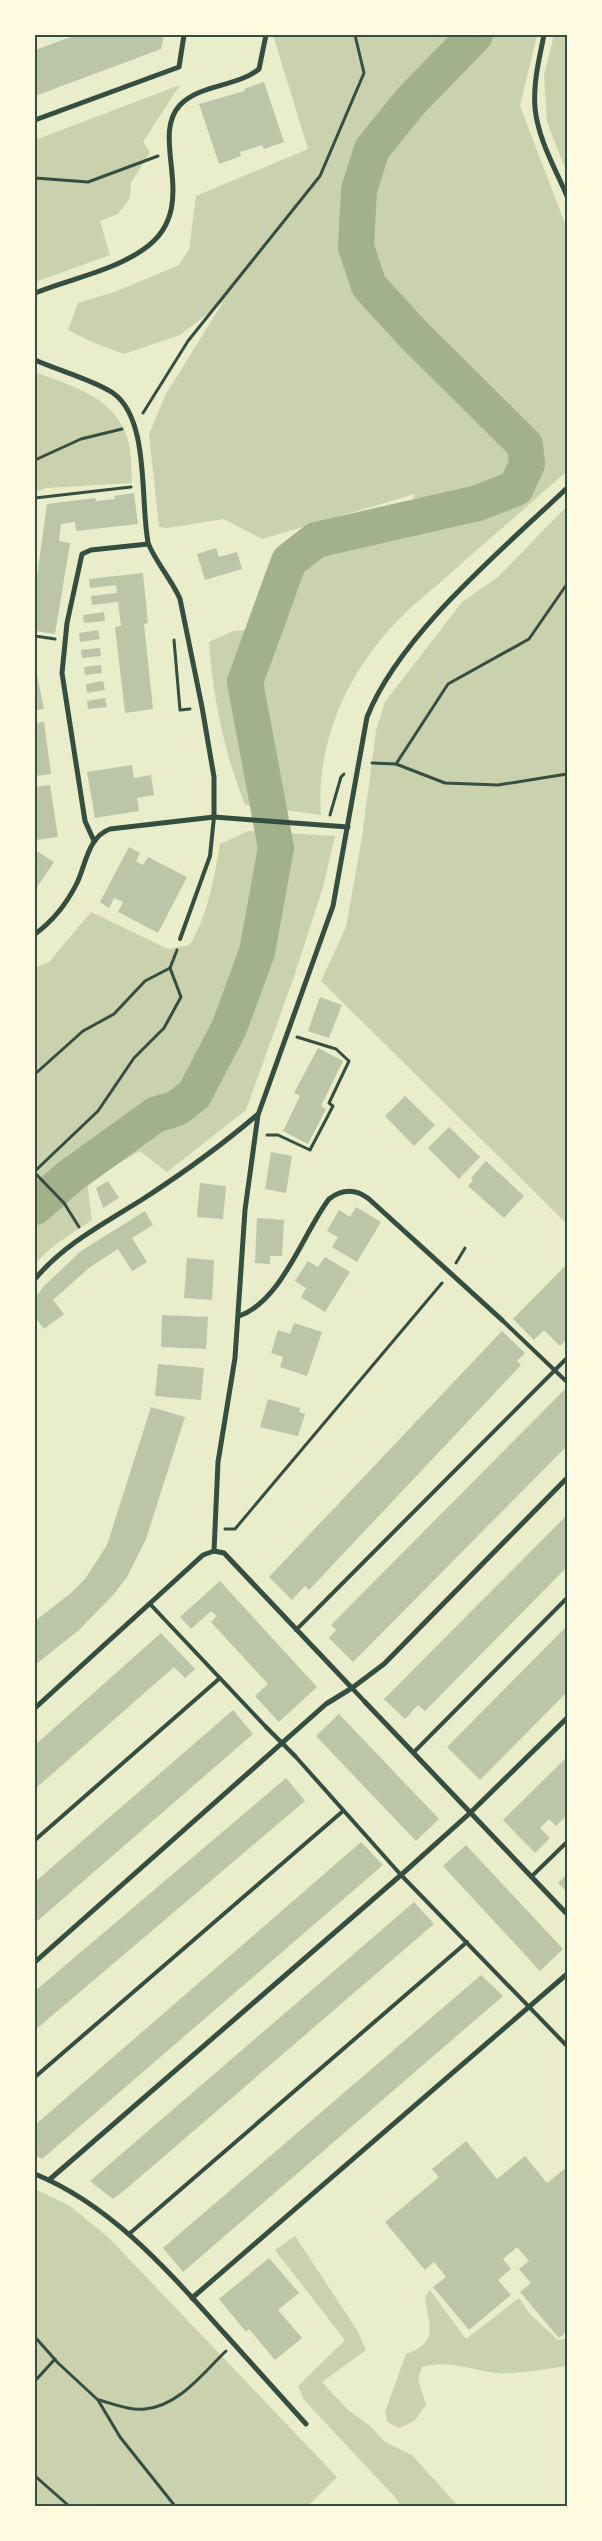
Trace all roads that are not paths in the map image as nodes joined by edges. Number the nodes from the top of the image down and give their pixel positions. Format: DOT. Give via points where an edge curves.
graph roads {
  1 [pos="184,35"];
  2 [pos="266,35"];
  3 [pos="544,35"];
  4 [pos="35,120"];
  5 [pos="567,196"];
  6 [pos="35,293"];
  7 [pos="35,360"];
  8 [pos="567,488"];
  9 [pos="148,544"];
  10 [pos="214,817"];
  11 [pos="348,827"];
  12 [pos="94,841"];
  13 [pos="35,934"];
  14 [pos="180,939"];
  15 [pos="258,1115"];
  16 [pos="35,1279"];
  17 [pos="239,1316"];
  18 [pos="502,1320"];
  19 [pos="567,1358"];
  20 [pos="555,1371"];
  21 [pos="567,1382"];
  22 [pos="567,1478"];
  23 [pos="214,1550"];
  24 [pos="567,1598"];
  25 [pos="151,1605"];
  26 [pos="296,1630"];
  27 [pos="220,1678"];
  28 [pos="352,1688"];
  29 [pos="365,1702"];
  30 [pos="35,1708"];
  31 [pos="567,1718"];
  32 [pos="266,1727"];
  33 [pos="282,1743"];
  34 [pos="413,1753"];
  35 [pos="295,1756"];
  36 [pos="343,1811"];
  37 [pos="470,1813"];
  38 [pos="35,1840"];
  39 [pos="567,1842"];
  40 [pos="401,1875"];
  41 [pos="531,1877"];
  42 [pos="567,1914"];
  43 [pos="467,1942"];
  44 [pos="35,1962"];
  45 [pos="567,1974"];
  46 [pos="530,2008"];
  47 [pos="567,2046"];
  48 [pos="35,2076"];
  49 [pos="35,2174"];
  50 [pos="49,2180"];
  51 [pos="129,2234"];
  52 [pos="192,2298"];
  53 [pos="306,2424"];
  1 -- 4 [label="street" via="179,67"];
  2 -- 6 [label="street" via="259,69 180,105 169,131 174,189 172,205 166,222 146,248 120,262"];
  3 -- 5 [label="street" via="537,70 535,109 542,137"];
  7 -- 9 [label="street" via="113,394 124,404 135,426"];
  8 -- 11 [label="street" via="475,576 404,655 374,698 367,717"];
  9 -- 10 [label="street" via="180,599 214,777"];
  9 -- 12 [label="street" via="91,550 82,554 65,640 62,673 85,821"];
  10 -- 11 [label="street"];
  10 -- 12 [label="street" via="118,827 104,831"];
  10 -- 14 [label="lane" via="210,856"];
  11 -- 15 [label="street" via="333,906"];
  12 -- 13 [label="street" via="66,903"];
  15 -- 16 [label="street" via="222,1146 59,1254"];
  15 -- 17 [label="street" via="244,1210"];
  17 -- 18 [label="street" via="255,1308 273,1288 329,1199 349,1190 364,1195"];
  17 -- 23 [label="street" via="218,1462"];
  18 -- 20 [label="lane"];
  19 -- 20 [label="lane"];
  20 -- 21 [label="lane"];
  20 -- 26 [label="lane"];
  22 -- 28 [label="street" via="384,1664"];
  23 -- 25 [label="street" via="203,1555"];
  23 -- 26 [label="street" via="224,1553"];
  24 -- 34 [label="lane"];
  25 -- 27 [label="lane"];
  25 -- 30 [label="street"];
  26 -- 28 [label="street"];
  27 -- 32 [label="lane"];
  27 -- 38 [label="lane"];
  28 -- 29 [label="street"];
  28 -- 33 [label="street" via="326,1704"];
  29 -- 34 [label="street"];
  31 -- 37 [label="street"];
  32 -- 33 [label="street"];
  33 -- 35 [label="street"];
  33 -- 44 [label="street"];
  34 -- 37 [label="street"];
  35 -- 36 [label="lane"];
  36 -- 40 [label="lane"];
  36 -- 48 [label="lane"];
  37 -- 40 [label="street"];
  37 -- 41 [label="street"];
  39 -- 41 [label="lane"];
  40 -- 43 [label="lane"];
  40 -- 50 [label="street"];
  41 -- 42 [label="street"];
  43 -- 46 [label="lane"];
  43 -- 51 [label="lane"];
  45 -- 46 [label="street"];
  46 -- 47 [label="lane"];
  46 -- 52 [label="street"];
  49 -- 50 [label="street"];
  50 -- 51 [label="street" via="73,2191"];
  51 -- 52 [label="street"];
  52 -- 53 [label="street"];
}
